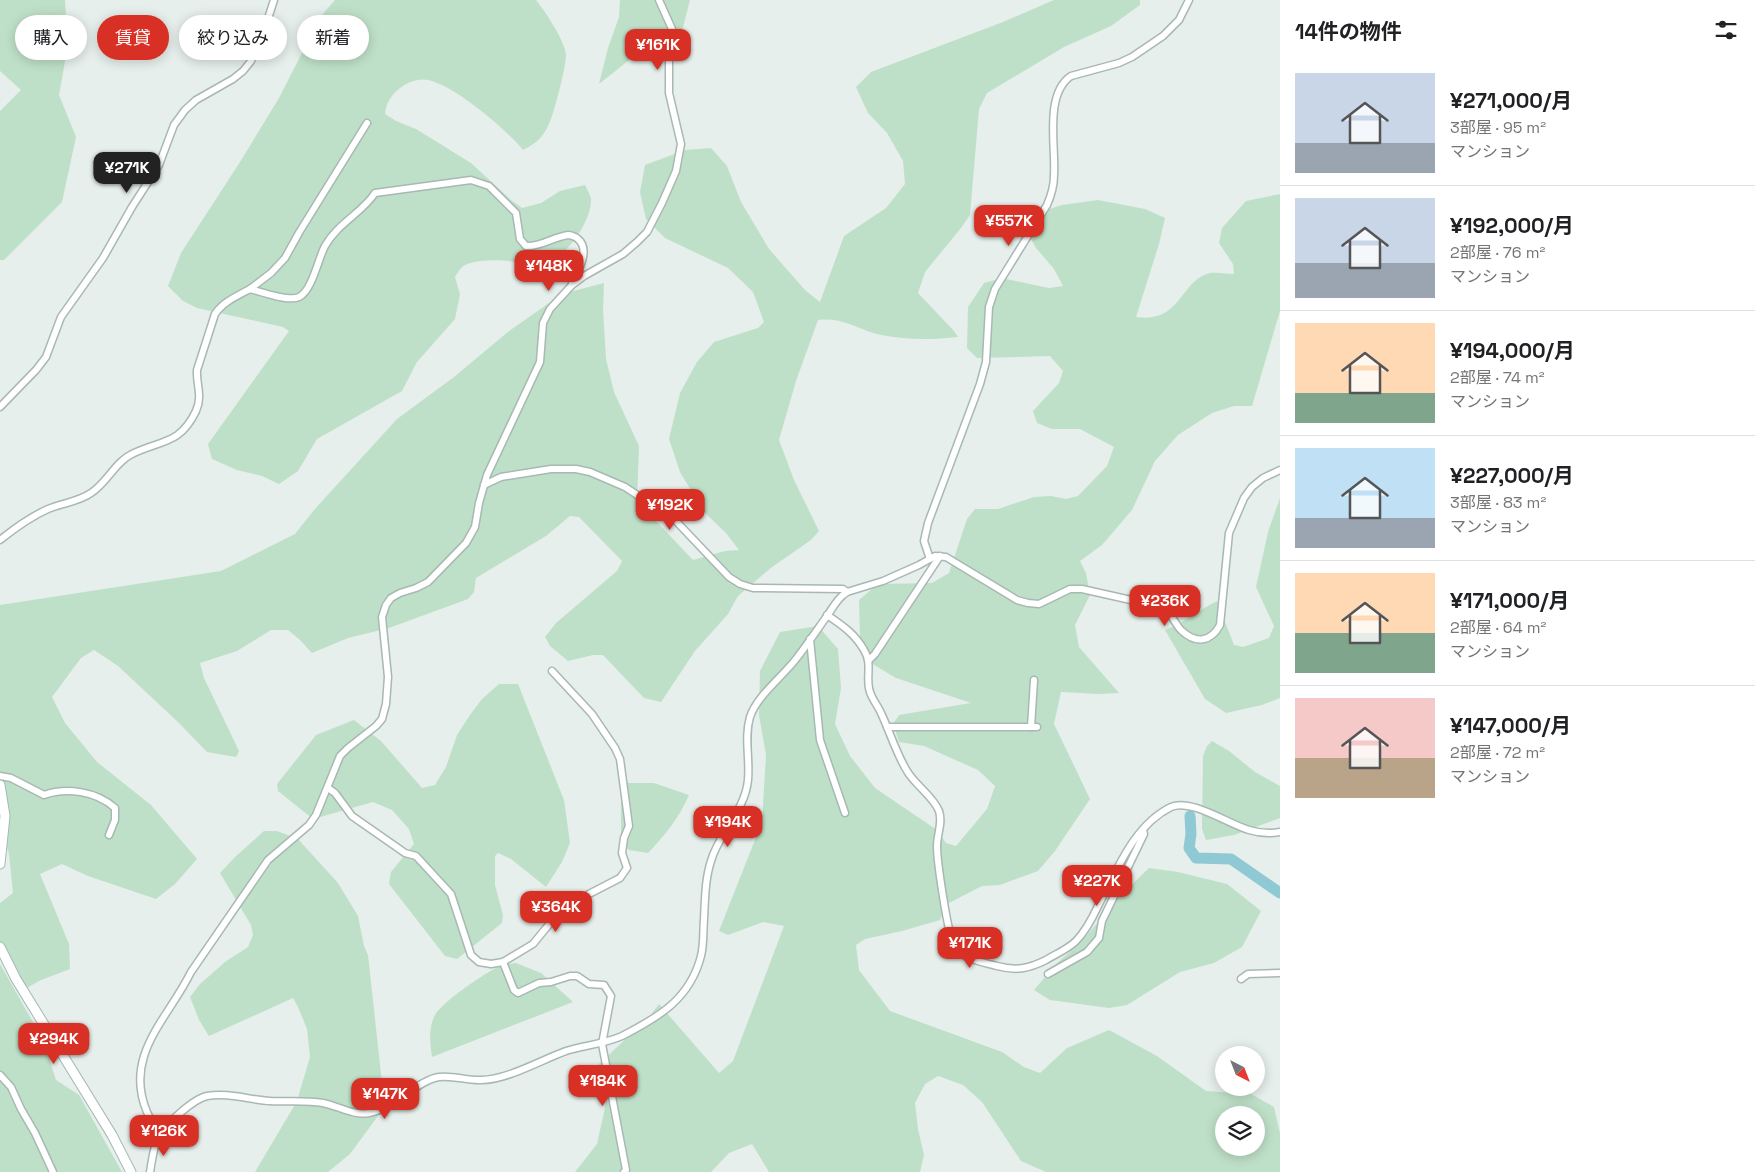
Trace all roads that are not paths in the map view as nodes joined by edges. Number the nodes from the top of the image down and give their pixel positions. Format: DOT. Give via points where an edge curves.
graph roads {
  1 [pos="274,0"];
  2 [pos="659,0"];
  3 [pos="1189,0"];
  4 [pos="367,123"];
  5 [pos="572,285"];
  6 [pos="250,289"];
  7 [pos="0,407"];
  8 [pos="1280,470"];
  9 [pos="484,485"];
  10 [pos="0,540"];
  11 [pos="940,556"];
  12 [pos="930,559"];
  13 [pos="847,592"];
  14 [pos="828,615"];
  15 [pos="810,639"];
  16 [pos="868,660"];
  17 [pos="552,670"];
  18 [pos="1034,680"];
  19 [pos="887,727"];
  20 [pos="0,776"];
  21 [pos="0,786"];
  22 [pos="328,788"];
  23 [pos="845,813"];
  24 [pos="1143,829"];
  25 [pos="1280,832"];
  26 [pos="109,835"];
  27 [pos="0,864"];
  28 [pos="0,947"];
  29 [pos="502,962"];
  30 [pos="1280,973"];
  31 [pos="1048,974"];
  32 [pos="1242,979"];
  33 [pos="602,1044"];
  34 [pos="0,1075"];
  35 [pos="159,1136"];
  36 [pos="53,1172"];
  37 [pos="131,1172"];
  38 [pos="150,1172"];
  39 [pos="624,1172"];
  1 -- 7 [label="street" via="251,61 233,79 196,100 174,125 159,166 103,258 61,317 46,357"];
  2 -- 5 [label="street" via="673,34 669,93 681,144 676,171 662,203 637,242"];
  3 -- 12 [label="street" via="1179,20 1164,36 1119,63 1071,76 1057,93 1052,193 991,299 986,362 980,384 928,523 924,541"];
  4 -- 6 [label="street" via="285,258"];
  5 -- 6 [label="street" via="584,255 577,237 569,235 526,246 520,239 516,213 489,186 471,180 375,192 331,237 302,296 294,300"];
  5 -- 9 [label="street" via="550,308 543,323 540,362"];
  6 -- 10 [label="street" via="231,299 215,314 197,370 200,390 196,411 184,430 173,439 131,454 94,492 35,515"];
  8 -- 11 [label="street" via="1252,487 1229,533 1220,625 1208,639 1188,636 1172,617 1153,605 1082,589 1070,590 1039,604 1028,604"];
  9 -- 13 [label="street" via="501,477 551,469 590,472 625,487 674,520 740,584 754,588 843,589"];
  9 -- 22 [label="street" via="475,527 466,543 428,582 400,593 386,605 382,618 388,677 382,719 340,756"];
  11 -- 12 [label="street"];
  11 -- 16 [label="street"];
  12 -- 13 [label="street" via="883,581"];
  13 -- 14 [label="street"];
  14 -- 15 [label="street"];
  14 -- 16 [label="street" via="857,639"];
  15 -- 23 [label="street" via="820,740"];
  15 -- 33 [label="street" via="760,699 750,717 745,795 710,862 701,954 694,976 665,1012"];
  16 -- 19 [label="street" via="870,694"];
  17 -- 29 [label="street" via="592,714 620,759 629,826 622,853 627,868 620,878 589,894 575,908 551,922 533,944"];
  18 -- 19 [label="street" via="1034,727"];
  19 -- 24 [label="street" via="906,770 939,811 937,846 950,935 952,944 964,956 1019,970 1066,949 1084,932 1120,864"];
  20 -- 26 [label="street" via="11,778 44,795 73,791 109,803 115,808 115,820"];
  21 -- 27 [label="main road" via="6,816"];
  22 -- 29 [label="street" via="352,816 404,853 416,856 451,894 471,955 479,962"];
  22 -- 35 [label="street" via="309,825 268,860 191,972 149,1043 143,1057 139,1084 142,1101"];
  24 -- 25 [label="street" via="1169,808 1183,804 1247,830"];
  24 -- 31 [label="street" via="1144,834 1102,922 1099,938 1087,952"];
  28 -- 37 [label="main road"];
  29 -- 33 [label="street" via="518,993 539,982 570,976 577,976 589,984 604,985 611,996"];
  30 -- 32 [label="street" via="1248,974"];
  33 -- 35 [label="street" via="569,1050 501,1077 482,1080 440,1077 377,1112 365,1114 314,1101 206,1096 189,1106"];
  33 -- 39 [label="street"];
  34 -- 36 [label="street" via="11,1087"];
  35 -- 38 [label="street"];
}
